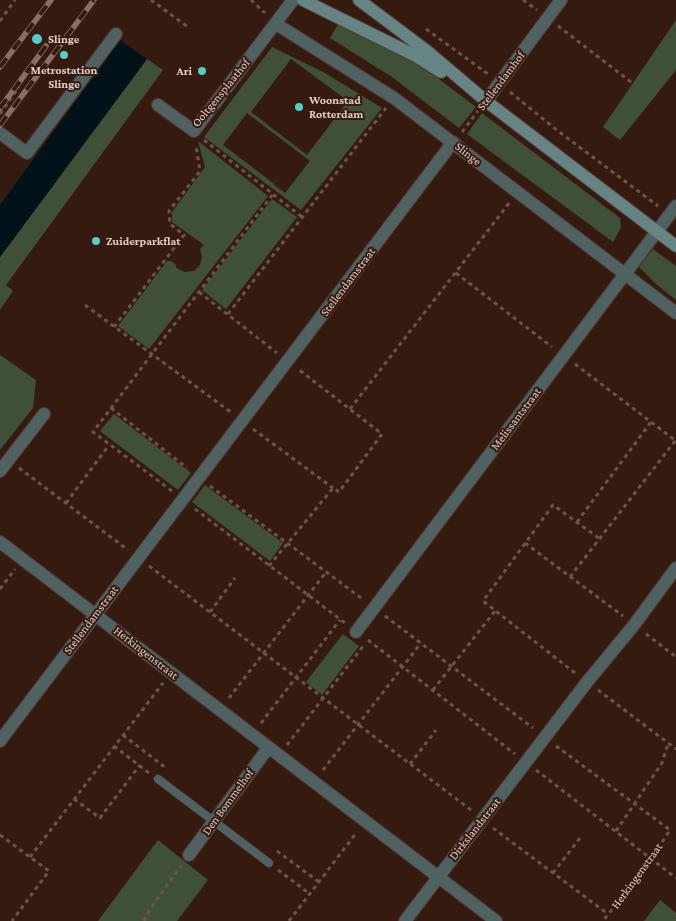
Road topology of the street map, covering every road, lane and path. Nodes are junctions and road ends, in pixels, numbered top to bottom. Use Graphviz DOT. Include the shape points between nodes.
graph roads {
  1 [pos="15,0"];
  2 [pos="151,0"];
  3 [pos="293,0"];
  4 [pos="303,0"];
  5 [pos="359,0"];
  6 [pos="523,0"];
  7 [pos="561,0"];
  8 [pos="548,18"];
  9 [pos="0,21"];
  10 [pos="276,24"];
  11 [pos="188,27"];
  12 [pos="424,28"];
  13 [pos="116,34"];
  14 [pos="631,82"];
  15 [pos="500,83"];
  16 [pos="19,87"];
  17 [pos="394,98"];
  18 [pos="486,101"];
  19 [pos="158,105"];
  20 [pos="0,114"];
  21 [pos="194,131"];
  22 [pos="0,133"];
  23 [pos="453,142"];
  24 [pos="518,192"];
  25 [pos="272,194"];
  26 [pos="673,210"];
  27 [pos="302,217"];
  28 [pos="656,232"];
  29 [pos="676,246"];
  30 [pos="624,274"];
  31 [pos="199,292"];
  32 [pos="85,305"];
  33 [pos="676,313"];
  34 [pos="228,314"];
  35 [pos="114,327"];
  36 [pos="152,355"];
  37 [pos="288,361"];
  38 [pos="111,408"];
  39 [pos="350,409"];
  40 [pos="44,414"];
  41 [pos="242,421"];
  42 [pos="651,422"];
  43 [pos="676,441"];
  44 [pos="109,445"];
  45 [pos="9,460"];
  46 [pos="0,471"];
  47 [pos="199,477"];
  48 [pos="333,488"];
  49 [pos="182,499"];
  50 [pos="66,503"];
  51 [pos="577,522"];
  52 [pos="600,539"];
  53 [pos="0,542"];
  54 [pos="525,543"];
  55 [pos="287,544"];
  56 [pos="138,558"];
  57 [pos="23,559"];
  58 [pos="269,566"];
  59 [pos="676,568"];
  60 [pos="326,572"];
  61 [pos="570,577"];
  62 [pos="235,578"];
  63 [pos="0,589"];
  64 [pos="308,595"];
  65 [pos="483,601"];
  66 [pos="374,608"];
  67 [pos="495,611"];
  68 [pos="210,612"];
  69 [pos="95,614"];
  70 [pos="340,620"];
  71 [pos="634,625"];
  72 [pos="356,632"];
  73 [pos="368,641"];
  74 [pos="421,643"];
  75 [pos="264,652"];
  76 [pos="676,657"];
  77 [pos="451,666"];
  78 [pos="171,672"];
  79 [pos="296,677"];
  80 [pos="433,690"];
  81 [pos="323,698"];
  82 [pos="220,710"];
  83 [pos="358,725"];
  84 [pos="436,730"];
  85 [pos="251,735"];
  86 [pos="544,737"];
  87 [pos="0,741"];
  88 [pos="668,744"];
  89 [pos="114,746"];
  90 [pos="268,748"];
  91 [pos="279,756"];
  92 [pos="410,764"];
  93 [pos="140,765"];
  94 [pos="158,779"];
  95 [pos="313,783"];
  96 [pos="74,799"];
  97 [pos="635,805"];
  98 [pos="482,819"];
  99 [pos="214,821"];
  100 [pos="364,822"];
  101 [pos="616,831"];
  102 [pos="0,835"];
  103 [pos="580,838"];
  104 [pos="189,855"];
  105 [pos="30,857"];
  106 [pos="269,863"];
  107 [pos="554,872"];
  108 [pos="437,878"];
  109 [pos="310,894"];
  110 [pos="608,914"];
  111 [pos="12,921"];
  112 [pos="144,921"];
  113 [pos="289,921"];
  114 [pos="405,921"];
  115 [pos="496,921"];
  116 [pos="603,921"];
  1 -- 9 [label="path"];
  2 -- 11 [label="path"];
  3 -- 10 [label="street"];
  4 -- 18 [label="street" via="414,55"];
  5 -- 18 [label="street"];
  6 -- 8 [label="path"];
  7 -- 8 [label="street, Stellendamhof"];
  8 -- 14 [label="path"];
  8 -- 15 [label="street, Stellendamhof"];
  10 -- 17 [label="street, Slinge"];
  10 -- 21 [label="street, Ooltgensplaathof"];
  12 -- 15 [label="path"];
  13 -- 22 [label="street" via="28,153"];
  15 -- 18 [label="street, Stellendamhof"];
  15 -- 26 [label="path" via="558,131"];
  16 -- 20 [label="path"];
  17 -- 23 [label="street, Slinge"];
  17 -- 27 [label="path"];
  18 -- 23 [label="path, Stellendamhof"];
  18 -- 28 [label="street"];
  19 -- 21 [label="street, Ooltgensplaathof"];
  21 -- 25 [label="path"];
  21 -- 35 [label="path" via="200,171 169,211 170,224 184,235"];
  23 -- 24 [label="street, Slinge"];
  23 -- 37 [label="street, Stellendamstraat"];
  24 -- 30 [label="street, Slinge"];
  24 -- 39 [label="path"];
  25 -- 27 [label="path"];
  25 -- 31 [label="path"];
  26 -- 28 [label="street, Melissantstraat"];
  27 -- 34 [label="path"];
  28 -- 29 [label="street"];
  28 -- 30 [label="street, Melissantstraat"];
  30 -- 33 [label="street, Slinge"];
  30 -- 66 [label="street, Melissantstraat"];
  31 -- 34 [label="path"];
  31 -- 36 [label="path"];
  32 -- 35 [label="path"];
  34 -- 37 [label="path"];
  35 -- 36 [label="path"];
  36 -- 38 [label="path"];
  36 -- 41 [label="path"];
  37 -- 39 [label="path"];
  37 -- 41 [label="street, Stellendamstraat"];
  38 -- 44 [label="path" via="93,432"];
  38 -- 47 [label="path"];
  39 -- 48 [label="path" via="382,434 339,492"];
  40 -- 45 [label="street"];
  41 -- 47 [label="street, Stellendamstraat"];
  41 -- 48 [label="path"];
  42 -- 51 [label="path"];
  43 -- 52 [label="path"];
  44 -- 49 [label="path"];
  44 -- 50 [label="path"];
  45 -- 46 [label="street"];
  45 -- 50 [label="path"];
  47 -- 49 [label="street, Stellendamstraat"];
  47 -- 55 [label="path"];
  48 -- 55 [label="path"];
  49 -- 56 [label="street, Stellendamstraat"];
  49 -- 58 [label="path"];
  50 -- 56 [label="path"];
  51 -- 52 [label="path"];
  51 -- 54 [label="path" via="553,505"];
  52 -- 61 [label="path"];
  53 -- 57 [label="street, Herkingenstraat"];
  54 -- 61 [label="path"];
  54 -- 65 [label="path"];
  55 -- 58 [label="path"];
  55 -- 60 [label="path"];
  56 -- 68 [label="path"];
  56 -- 69 [label="street, Stellendamstraat"];
  57 -- 63 [label="path"];
  57 -- 69 [label="street, Herkingenstraat"];
  58 -- 64 [label="path"];
  59 -- 71 [label="street, Dirkslandstraat"];
  60 -- 64 [label="path"];
  60 -- 66 [label="path"];
  61 -- 71 [label="path"];
  62 -- 68 [label="path"];
  64 -- 70 [label="path"];
  64 -- 75 [label="path"];
  66 -- 72 [label="street, Melissantstraat"];
  66 -- 74 [label="path"];
  67 -- 77 [label="path"];
  68 -- 75 [label="path"];
  69 -- 78 [label="street, Herkingenstraat"];
  69 -- 87 [label="street, Stellendamstraat"];
  70 -- 72 [label="path"];
  70 -- 79 [label="path"];
  71 -- 76 [label="path"];
  71 -- 86 [label="street, Dirkslandstraat"];
  73 -- 81 [label="path"];
  74 -- 77 [label="path"];
  74 -- 83 [label="path"];
  75 -- 79 [label="path"];
  75 -- 82 [label="path"];
  77 -- 80 [label="path"];
  77 -- 86 [label="path"];
  78 -- 82 [label="street, Herkingenstraat"];
  78 -- 89 [label="path"];
  79 -- 81 [label="path"];
  79 -- 85 [label="path"];
  81 -- 83 [label="path"];
  81 -- 91 [label="path"];
  82 -- 85 [label="street, Herkingenstraat"];
  83 -- 92 [label="path"];
  83 -- 95 [label="path"];
  84 -- 92 [label="path"];
  85 -- 90 [label="street, Herkingenstraat"];
  86 -- 97 [label="path"];
  86 -- 98 [label="street, Dirkslandstraat"];
  88 -- 97 [label="path" via="662,763"];
  89 -- 93 [label="path"];
  89 -- 96 [label="path"];
  90 -- 91 [label="street, Herkingenstraat"];
  90 -- 99 [label="street, Den Bommelhof"];
  91 -- 95 [label="street, Herkingenstraat"];
  92 -- 98 [label="path"];
  93 -- 94 [label="path"];
  93 -- 96 [label="path" via="100,818"];
  94 -- 99 [label="lane"];
  95 -- 100 [label="street, Herkingenstraat"];
  96 -- 105 [label="path"];
  97 -- 101 [label="path"];
  97 -- 110 [label="path, Herkingenstraat" via="670,830"];
  98 -- 107 [label="path"];
  98 -- 108 [label="street, Dirkslandstraat"];
  99 -- 104 [label="street, Den Bommelhof"];
  99 -- 106 [label="lane"];
  100 -- 108 [label="street, Herkingenstraat"];
  100 -- 109 [label="path"];
  102 -- 105 [label="path"];
  103 -- 107 [label="path"];
  104 -- 112 [label="path"];
  105 -- 111 [label="path" via="48,871"];
  106 -- 109 [label="path"];
  107 -- 110 [label="path"];
  108 -- 114 [label="street, Dirkslandstraat"];
  108 -- 115 [label="street, Herkingenstraat"];
  109 -- 113 [label="path"];
  110 -- 116 [label="path, Herkingenstraat"];
}
